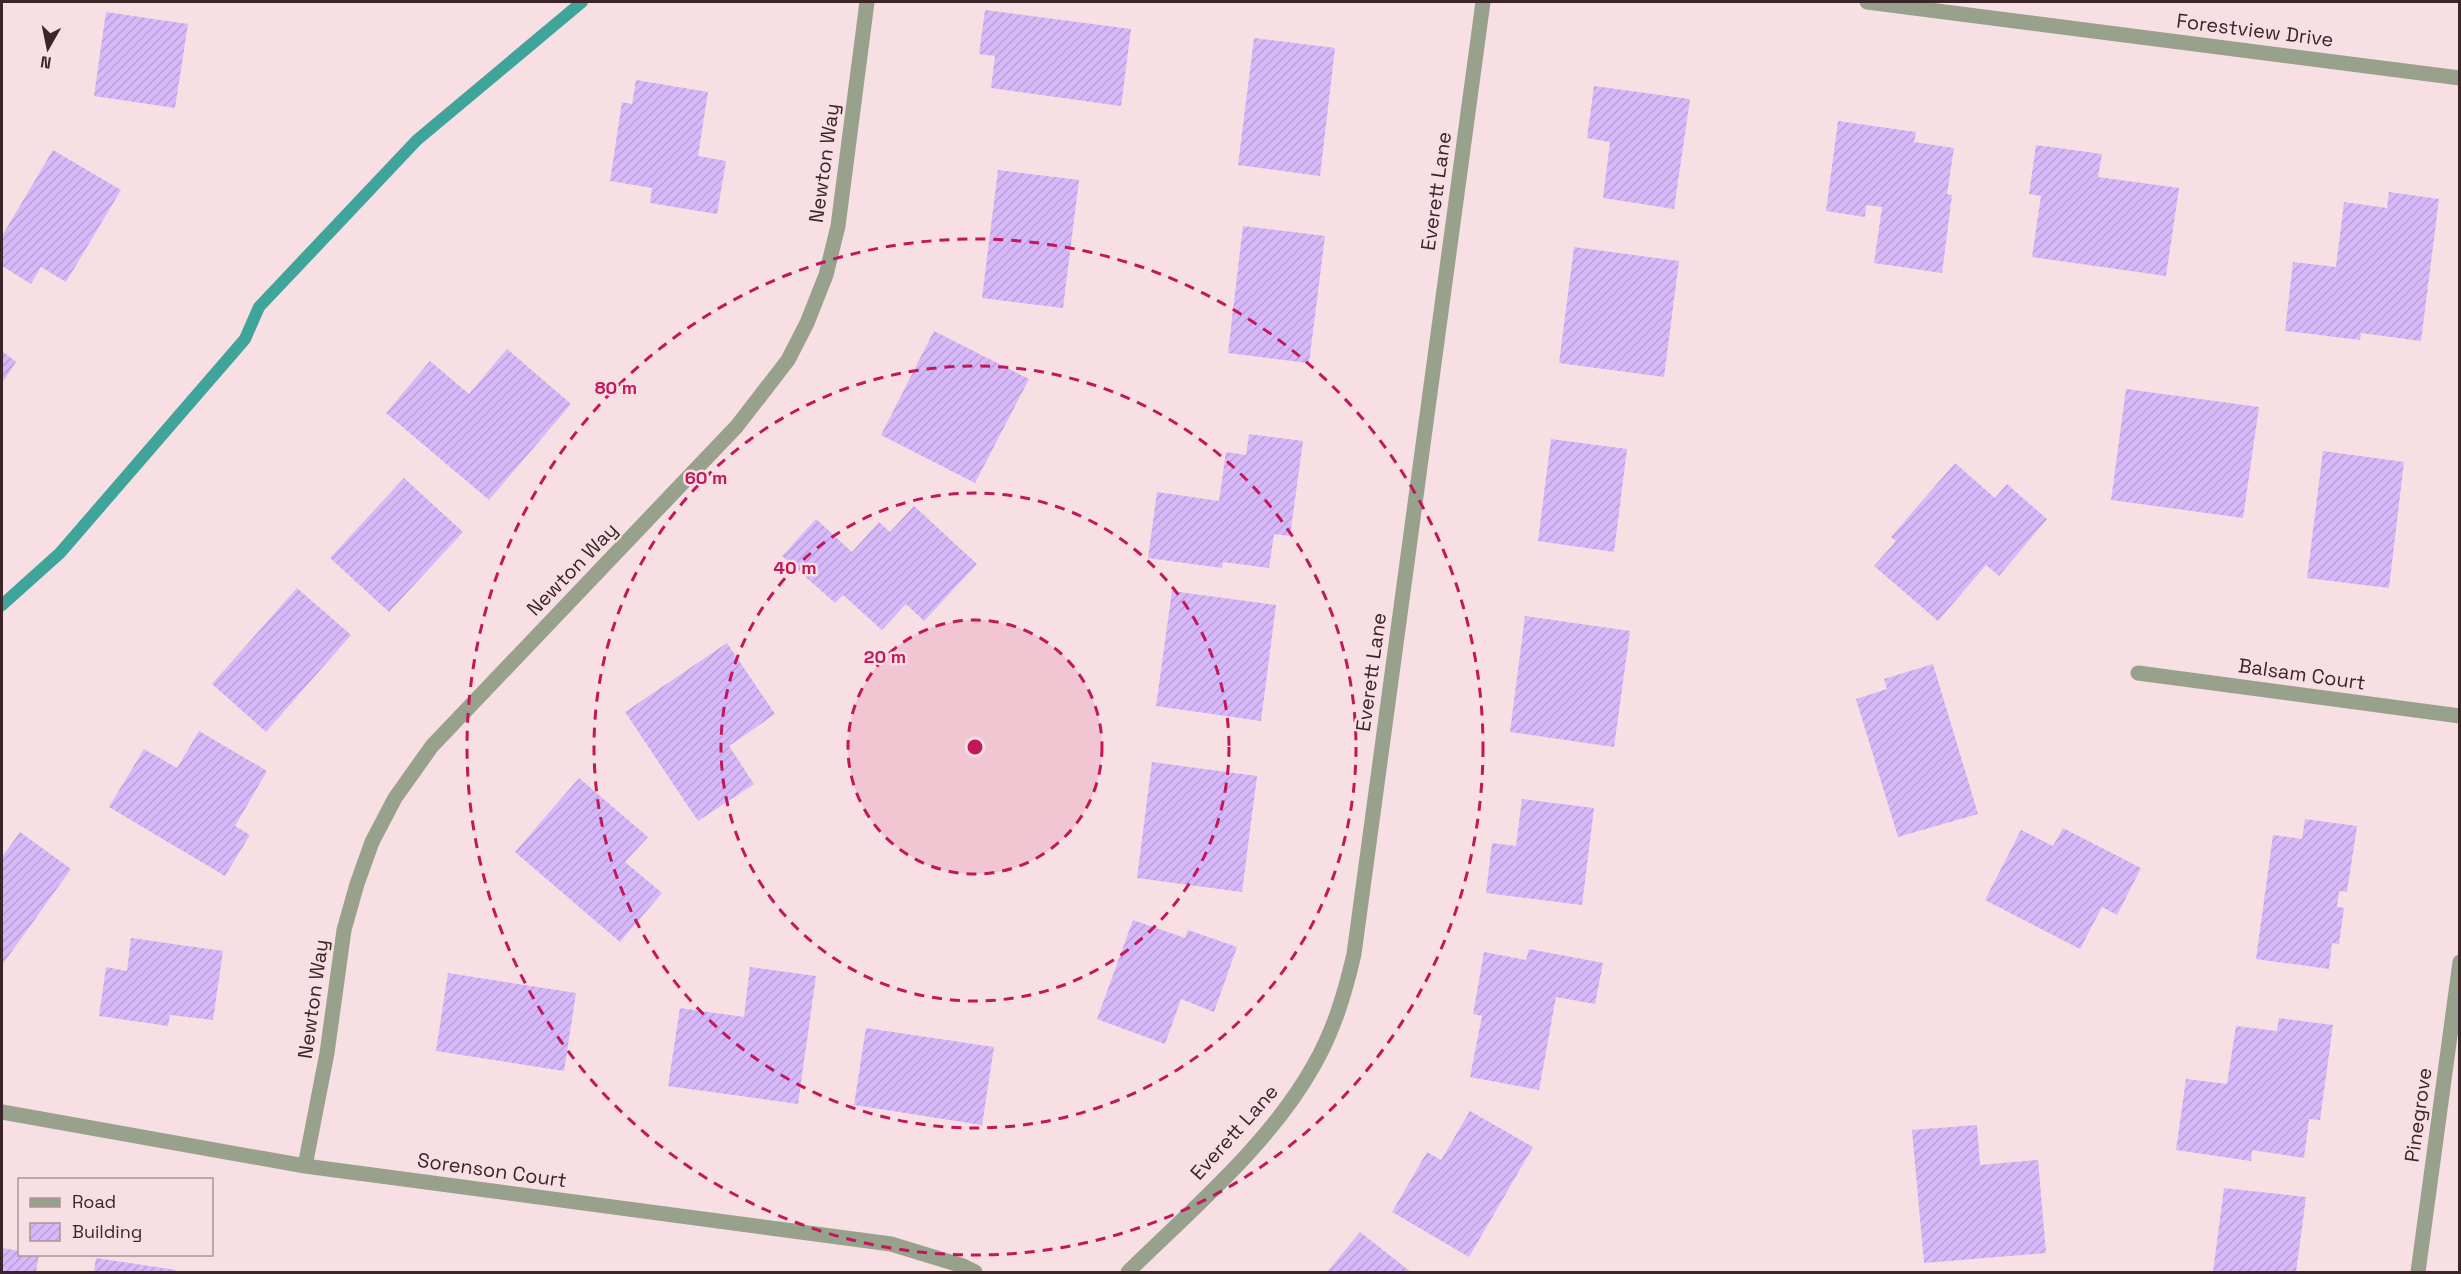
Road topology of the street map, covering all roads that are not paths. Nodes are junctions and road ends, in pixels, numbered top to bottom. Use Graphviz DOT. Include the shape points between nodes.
graph roads {
  1 [pos="867,2"];
  2 [pos="1483,2"];
  3 [pos="1867,2"];
  4 [pos="2460,78"];
  5 [pos="2138,673"];
  6 [pos="2460,716"];
  7 [pos="2460,962"];
  8 [pos="2,1113"];
  9 [pos="305,1166"];
  10 [pos="975,1272"];
  11 [pos="1128,1272"];
  12 [pos="2418,1272"];
  1 -- 9 [label="street, Newton Way" via="838,225 826,275 807,323 788,360 737,426 432,747 395,798 372,842 344,930 327,1053"];
  2 -- 11 [label="street, Everett Lane" via="1356,942 1345,993 1314,1066 1285,1109 1244,1158"];
  3 -- 4 [label="street, Forestview Drive"];
  5 -- 6 [label="street, Balsam Court"];
  7 -- 12 [label="street, Pinegrove"];
  8 -- 9 [label="street, Sorenson Court"];
  9 -- 10 [label="street, Sorenson Court" via="891,1244"];
}
